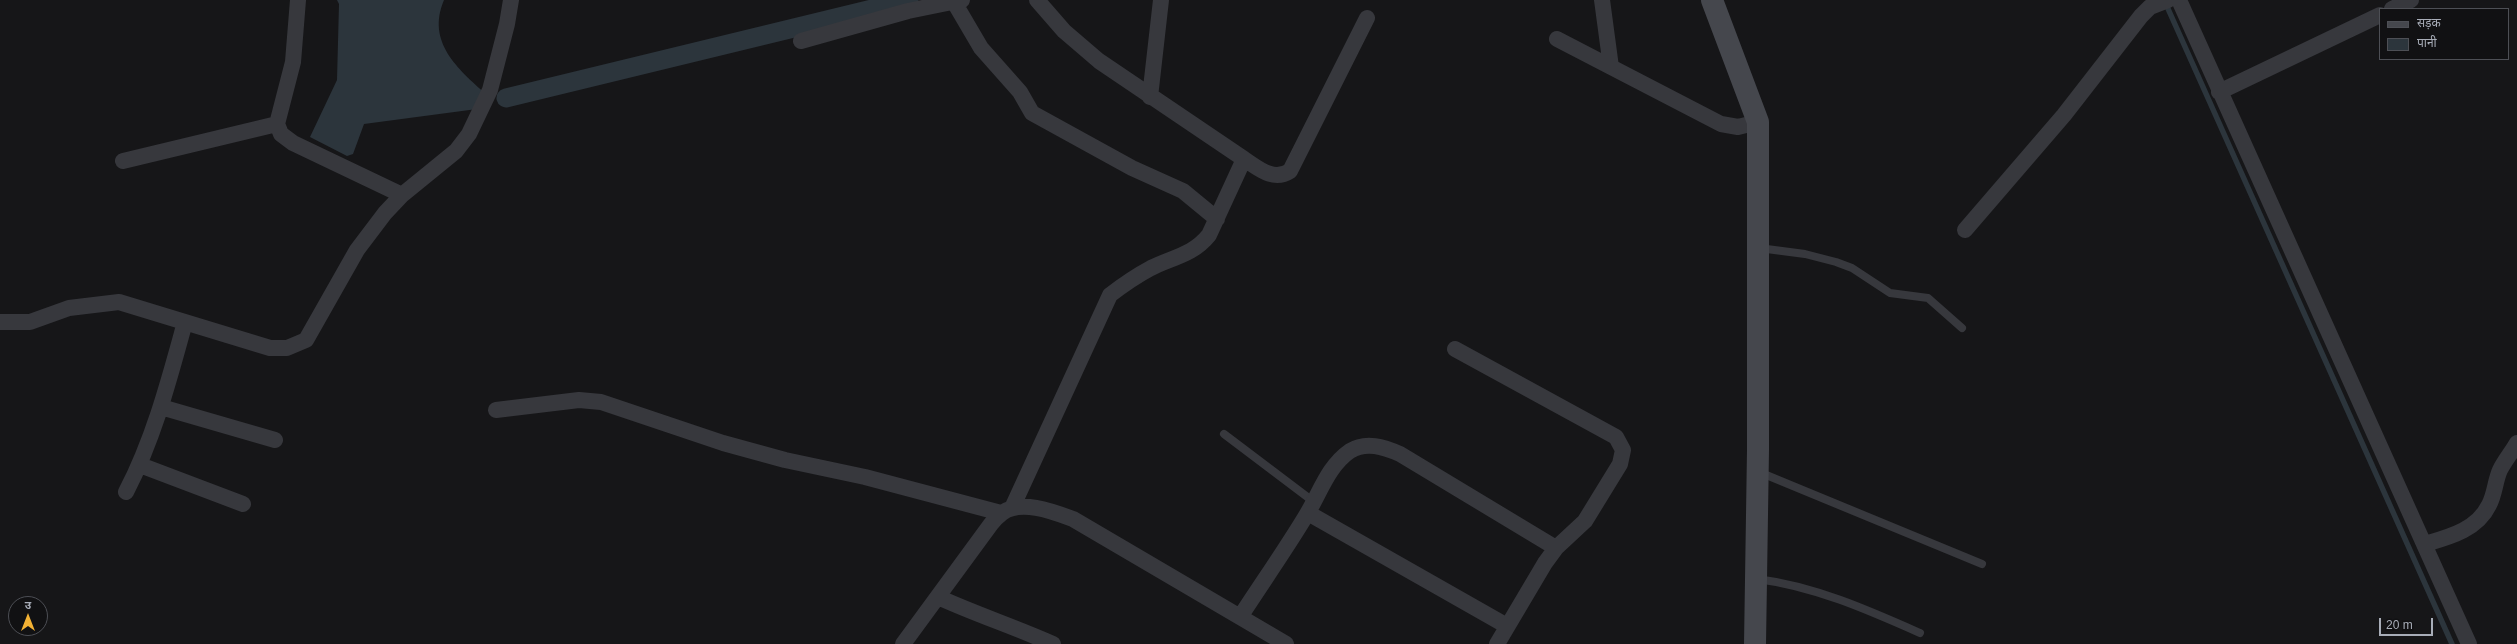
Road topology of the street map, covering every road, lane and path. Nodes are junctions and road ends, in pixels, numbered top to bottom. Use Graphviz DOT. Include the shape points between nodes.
graph roads {
  1 [pos="298,0"];
  2 [pos="511,0"];
  3 [pos="1038,0"];
  4 [pos="1161,0"];
  5 [pos="1602,0"];
  6 [pos="1712,0"];
  7 [pos="2179,0"];
  8 [pos="2411,0"];
  9 [pos="958,1"];
  10 [pos="2162,2"];
  11 [pos="2394,8"];
  12 [pos="2379,15"];
  13 [pos="1368,18"];
  14 [pos="1557,39"];
  15 [pos="801,41"];
  16 [pos="1611,67"];
  17 [pos="2219,92"];
  18 [pos="1150,97"];
  19 [pos="1758,122"];
  20 [pos="277,124"];
  21 [pos="1244,159"];
  22 [pos="123,161"];
  23 [pos="402,195"];
  24 [pos="1217,219"];
  25 [pos="1965,230"];
  26 [pos="1758,248"];
  27 [pos="0,322"];
  28 [pos="185,322"];
  29 [pos="1962,328"];
  30 [pos="1455,349"];
  31 [pos="161,407"];
  32 [pos="496,410"];
  33 [pos="1224,434"];
  34 [pos="275,440"];
  35 [pos="2517,443"];
  36 [pos="140,465"];
  37 [pos="1758,472"];
  38 [pos="126,492"];
  39 [pos="243,504"];
  40 [pos="1311,507"];
  41 [pos="1007,511"];
  42 [pos="2425,544"];
  43 [pos="1556,548"];
  44 [pos="1982,564"];
  45 [pos="1756,579"];
  46 [pos="938,597"];
  47 [pos="1240,617"];
  48 [pos="1507,626"];
  49 [pos="1920,633"];
  50 [pos="1027,638"];
  51 [pos="903,644"];
  52 [pos="1053,644"];
  53 [pos="1286,644"];
  54 [pos="1497,644"];
  55 [pos="1755,644"];
  56 [pos="2469,644"];
  1 -- 20 [label="street" via="293,62"];
  2 -- 23 [label="street" via="490,90 478,119 456,151"];
  3 -- 18 [label="street" via="1070,36 1099,61"];
  4 -- 18 [label="street"];
  5 -- 16 [label="street"];
  6 -- 19 [label="street"];
  7 -- 17 [label="street"];
  8 -- 11 [label="street"];
  9 -- 15 [label="street" via="908,11"];
  9 -- 24 [label="street" via="981,48 1020,92 1032,113 1132,168 1183,191"];
  10 -- 25 [label="street" via="2141,16 2064,115"];
  12 -- 17 [label="street"];
  13 -- 21 [label="street" via="1290,171 1278,176 1268,174"];
  14 -- 16 [label="street"];
  16 -- 19 [label="street" via="1721,124 1738,127"];
  17 -- 42 [label="street"];
  18 -- 21 [label="street"];
  19 -- 26 [label="street"];
  20 -- 22 [label="street"];
  20 -- 23 [label="street" via="281,134 293,143"];
  21 -- 24 [label="street"];
  23 -- 28 [label="street" via="357,250 306,340 287,348 270,348"];
  24 -- 41 [label="street" via="1209,235 1189,253 1152,268 1110,295"];
  26 -- 29 [label="lane" via="1825,258 1852,268 1890,292 1934,301"];
  26 -- 37 [label="street"];
  27 -- 28 [label="street" via="30,322 69,308 119,302"];
  28 -- 31 [label="street"];
  30 -- 43 [label="street" via="1616,437 1623,450 1620,464 1586,521"];
  31 -- 34 [label="street"];
  31 -- 36 [label="street"];
  32 -- 41 [label="street" via="579,400 601,402 737,447 785,460"];
  33 -- 40 [label="lane"];
  35 -- 42 [label="street" via="2500,470 2489,506 2477,521 2452,537"];
  36 -- 38 [label="street"];
  36 -- 39 [label="street"];
  37 -- 44 [label="lane"];
  37 -- 45 [label="street"];
  40 -- 43 [label="street" via="1328,475 1351,451 1366,446 1382,446 1400,454"];
  40 -- 47 [label="street"];
  40 -- 48 [label="street"];
  41 -- 46 [label="street" via="991,524"];
  41 -- 47 [label="street" via="1040,509 1073,519"];
  42 -- 56 [label="street"];
  43 -- 48 [label="street"];
  45 -- 49 [label="lane" via="1790,583 1868,610"];
  45 -- 55 [label="street"];
  46 -- 50 [label="street" via="964,609 994,618"];
  46 -- 51 [label="street"];
  47 -- 53 [label="street"];
  48 -- 54 [label="street"];
  50 -- 52 [label="street"];
}
